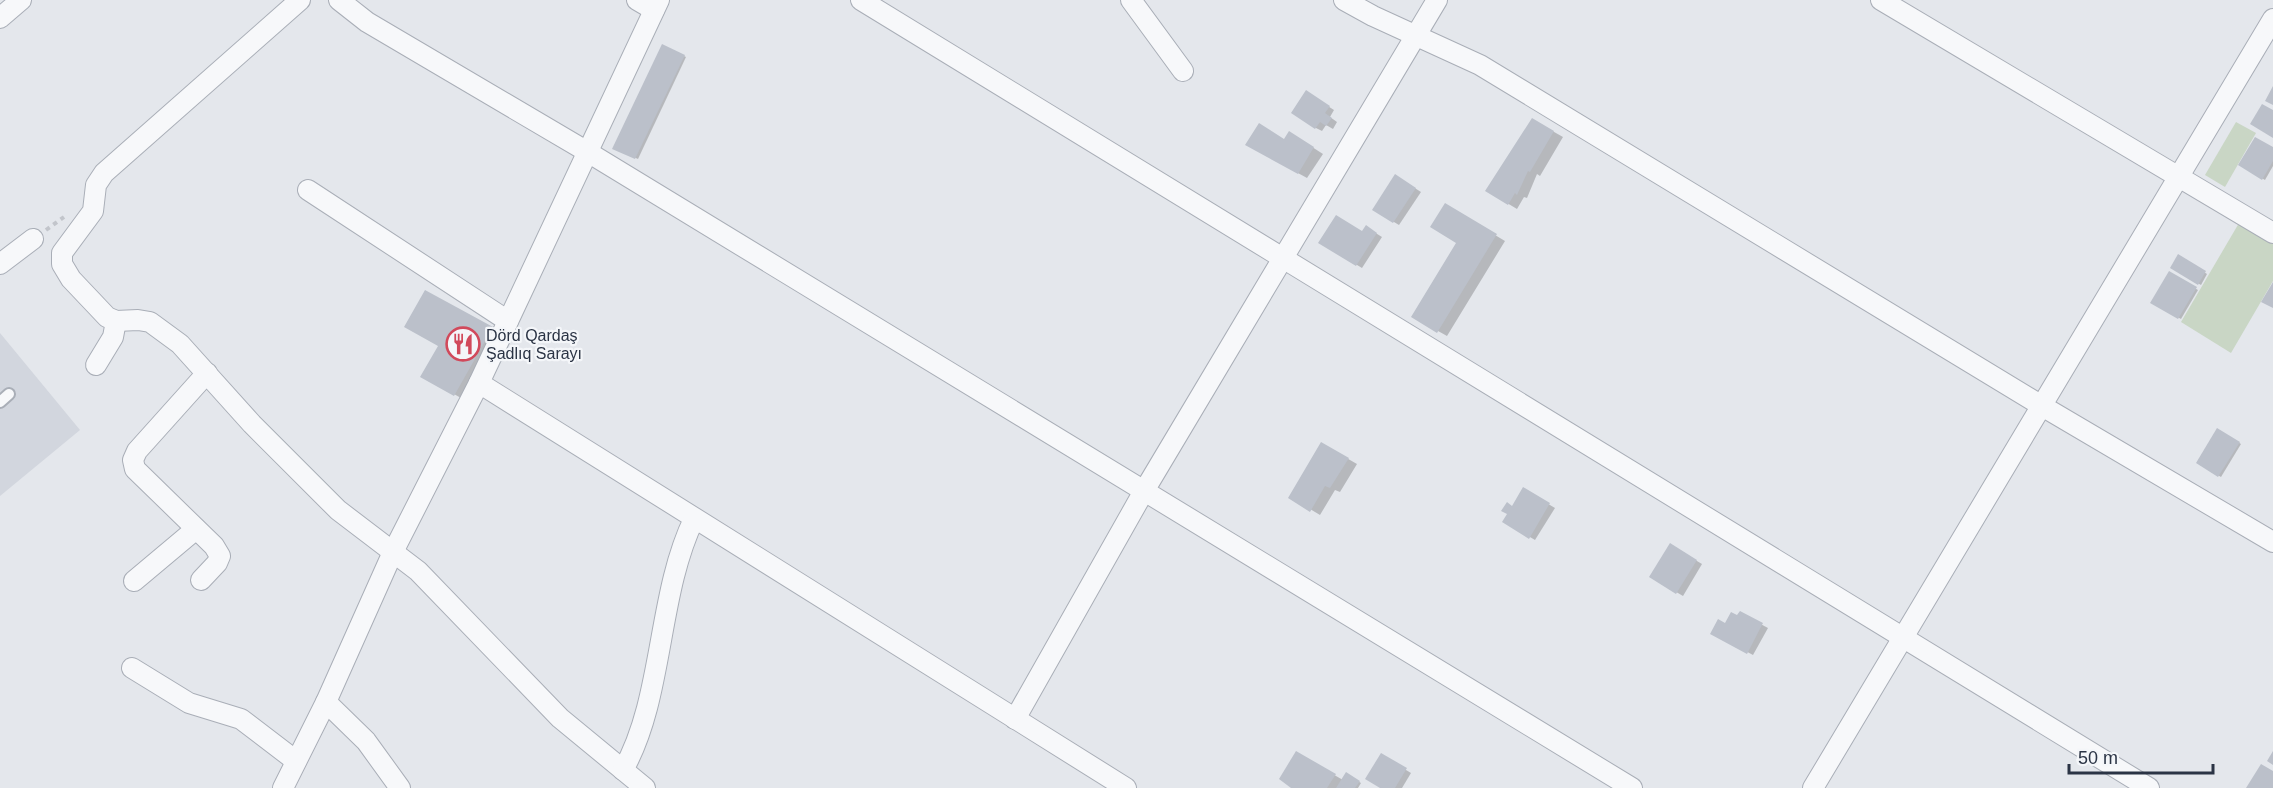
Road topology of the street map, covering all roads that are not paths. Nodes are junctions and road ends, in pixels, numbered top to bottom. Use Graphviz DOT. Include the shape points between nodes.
graph roads {
  1 [pos="21,0"];
  2 [pos="300,0"];
  3 [pos="339,0"];
  4 [pos="637,0"];
  5 [pos="861,0"];
  6 [pos="1131,0"];
  7 [pos="1344,0"];
  8 [pos="1437,0"];
  9 [pos="1881,0"];
  10 [pos="656,5"];
  11 [pos="0,18"];
  12 [pos="2273,19"];
  13 [pos="1416,34"];
  14 [pos="1183,71"];
  15 [pos="586,151"];
  16 [pos="2178,176"];
  17 [pos="309,190"];
  18 [pos="2273,233"];
  19 [pos="33,239"];
  20 [pos="1285,259"];
  21 [pos="0,264"];
  22 [pos="116,321"];
  23 [pos="508,321"];
  24 [pos="96,364"];
  25 [pos="207,373"];
  26 [pos="479,383"];
  27 [pos="2042,406"];
  28 [pos="1144,491"];
  29 [pos="694,519"];
  30 [pos="196,529"];
  31 [pos="2273,542"];
  32 [pos="393,552"];
  33 [pos="201,580"];
  34 [pos="134,581"];
  35 [pos="1904,638"];
  36 [pos="132,668"];
  37 [pos="326,702"];
  38 [pos="1015,719"];
  39 [pos="296,761"];
  40 [pos="623,770"];
  41 [pos="283,788"];
  42 [pos="400,788"];
  43 [pos="645,788"];
  44 [pos="1126,788"];
  45 [pos="1632,788"];
  46 [pos="1813,788"];
  47 [pos="2148,788"];
  1 -- 11 [label="street"];
  2 -- 22 [label="street" via="96,184 93,211 62,253 62,264 96,307"];
  3 -- 15 [label="street" via="367,22"];
  4 -- 10 [label="street"];
  5 -- 20 [label="street"];
  6 -- 14 [label="street"];
  7 -- 13 [label="street"];
  8 -- 13 [label="street"];
  9 -- 16 [label="street"];
  10 -- 15 [label="street"];
  12 -- 16 [label="street"];
  13 -- 20 [label="street"];
  13 -- 27 [label="street" via="1480,65"];
  15 -- 23 [label="street"];
  15 -- 28 [label="street"];
  16 -- 18 [label="street"];
  16 -- 27 [label="street"];
  17 -- 23 [label="street"];
  19 -- 21 [label="street"];
  20 -- 28 [label="street"];
  20 -- 35 [label="street"];
  22 -- 24 [label="street" via="113,337"];
  22 -- 25 [label="street" via="138,320 159,328"];
  23 -- 26 [label="street"];
  25 -- 30 [label="street" via="133,460 135,469"];
  25 -- 32 [label="street" via="338,510"];
  26 -- 29 [label="street"];
  26 -- 32 [label="street"];
  27 -- 31 [label="street"];
  27 -- 35 [label="street"];
  28 -- 38 [label="street"];
  28 -- 45 [label="street"];
  29 -- 38 [label="street"];
  29 -- 40 [label="street" via="680,554 638,742"];
  30 -- 33 [label="street" via="220,556"];
  30 -- 34 [label="street"];
  32 -- 37 [label="street"];
  32 -- 40 [label="street" via="418,571 560,718"];
  35 -- 46 [label="street"];
  35 -- 47 [label="street"];
  36 -- 39 [label="street" via="189,703 241,719"];
  37 -- 39 [label="street"];
  37 -- 42 [label="street" via="366,741"];
  38 -- 44 [label="street"];
  39 -- 41 [label="street"];
  40 -- 43 [label="street"];
}
